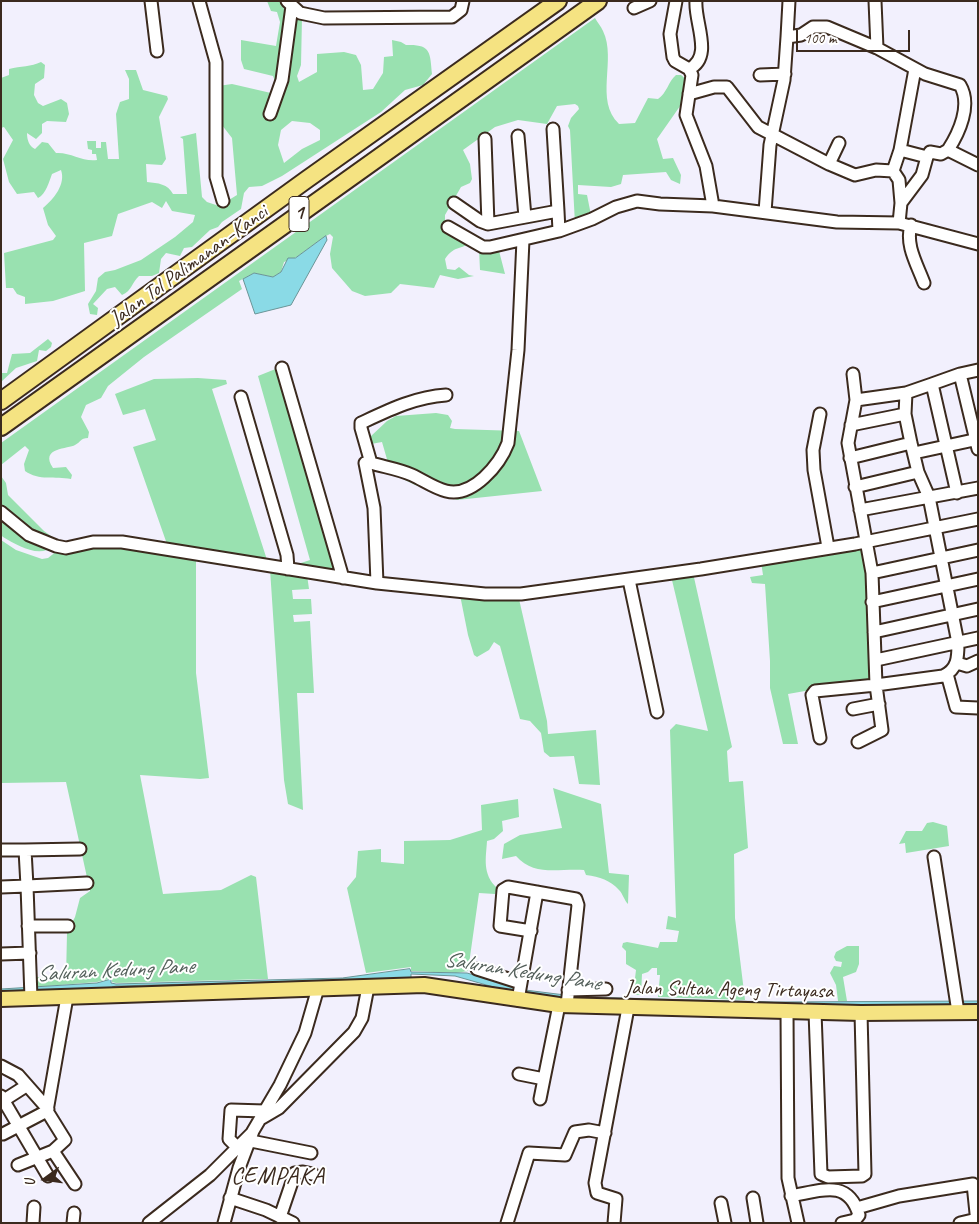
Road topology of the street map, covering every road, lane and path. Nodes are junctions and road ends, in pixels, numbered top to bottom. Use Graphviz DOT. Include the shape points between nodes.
graph roads {
  1 [pos="151,1"];
  2 [pos="200,1"];
  3 [pos="463,1"];
  4 [pos="558,1"];
  5 [pos="598,1"];
  6 [pos="650,1"];
  7 [pos="676,1"];
  8 [pos="696,1"];
  9 [pos="789,1"];
  10 [pos="875,1"];
  11 [pos="289,4"];
  12 [pos="634,8"];
  13 [pos="787,37"];
  14 [pos="877,48"];
  15 [pos="157,51"];
  16 [pos="915,68"];
  17 [pos="688,69"];
  18 [pos="785,74"];
  19 [pos="760,75"];
  20 [pos="689,94"];
  21 [pos="270,114"];
  22 [pos="553,129"];
  23 [pos="518,136"];
  24 [pos="773,136"];
  25 [pos="485,138"];
  26 [pos="839,143"];
  27 [pos="900,150"];
  28 [pos="948,150"];
  29 [pos="927,157"];
  30 [pos="330,162"];
  31 [pos="830,164"];
  32 [pos="978,165"];
  33 [pos="893,171"];
  34 [pos="344,182"];
  35 [pos="223,201"];
  36 [pos="901,202"];
  37 [pos="454,203"];
  38 [pos="713,206"];
  39 [pos="558,210"];
  40 [pos="765,212"];
  41 [pos="525,217"];
  42 [pos="488,224"];
  43 [pos="905,224"];
  44 [pos="448,227"];
  45 [pos="559,232"];
  46 [pos="523,240"];
  47 [pos="978,244"];
  48 [pos="924,283"];
  49 [pos="282,368"];
  50 [pos="978,370"];
  51 [pos="853,374"];
  52 [pos="960,374"];
  53 [pos="932,384"];
  54 [pos="906,393"];
  55 [pos="446,394"];
  56 [pos="241,397"];
  57 [pos="856,400"];
  58 [pos="1,401"];
  59 [pos="820,414"];
  60 [pos="905,414"];
  61 [pos="851,425"];
  62 [pos="1,427"];
  63 [pos="977,443"];
  64 [pos="947,446"];
  65 [pos="912,448"];
  66 [pos="850,458"];
  67 [pos="371,463"];
  68 [pos="918,472"];
  69 [pos="855,487"];
  70 [pos="978,488"];
  71 [pos="957,493"];
  72 [pos="929,497"];
  73 [pos="860,510"];
  74 [pos="1,512"];
  75 [pos="978,519"];
  76 [pos="934,527"];
  77 [pos="866,541"];
  78 [pos="828,547"];
  79 [pos="978,550"];
  80 [pos="940,558"];
  81 [pos="288,569"];
  82 [pos="872,573"];
  83 [pos="343,578"];
  84 [pos="978,579"];
  85 [pos="629,580"];
  86 [pos="377,584"];
  87 [pos="945,585"];
  88 [pos="872,602"];
  89 [pos="978,609"];
  90 [pos="952,614"];
  91 [pos="874,632"];
  92 [pos="978,638"];
  93 [pos="958,643"];
  94 [pos="876,660"];
  95 [pos="978,661"];
  96 [pos="957,663"];
  97 [pos="948,674"];
  98 [pos="876,685"];
  99 [pos="879,704"];
  100 [pos="853,708"];
  101 [pos="978,708"];
  102 [pos="657,712"];
  103 [pos="820,738"];
  104 [pos="858,742"];
  105 [pos="80,849"];
  106 [pos="1,850"];
  107 [pos="26,850"];
  108 [pos="934,857"];
  109 [pos="87,883"];
  110 [pos="27,886"];
  111 [pos="1,887"];
  112 [pos="537,892"];
  113 [pos="28,926"];
  114 [pos="68,926"];
  115 [pos="532,930"];
  116 [pos="30,953"];
  117 [pos="1,954"];
  118 [pos="477,969"];
  119 [pos="368,987"];
  120 [pos="318,988"];
  121 [pos="606,989"];
  122 [pos="520,991"];
  123 [pos="31,993"];
  124 [pos="67,997"];
  125 [pos="1,998"];
  126 [pos="566,1000"];
  127 [pos="957,1006"];
  128 [pos="628,1008"];
  129 [pos="787,1011"];
  130 [pos="815,1012"];
  131 [pos="978,1012"];
  132 [pos="861,1013"];
  133 [pos="1,1066"];
  134 [pos="519,1074"];
  135 [pos="544,1079"];
  136 [pos="26,1086"];
  137 [pos="540,1099"];
  138 [pos="2,1100"];
  139 [pos="48,1110"];
  140 [pos="263,1115"];
  141 [pos="18,1126"];
  142 [pos="605,1133"];
  143 [pos="3,1134"];
  144 [pos="252,1136"];
  145 [pos="238,1148"];
  146 [pos="53,1151"];
  147 [pos="311,1153"];
  148 [pos="36,1157"];
  149 [pos="18,1165"];
  150 [pos="313,1174"];
  151 [pos="48,1176"];
  152 [pos="75,1184"];
  153 [pos="792,1196"];
  154 [pos="230,1198"];
  155 [pos="753,1198"];
  156 [pos="721,1202"];
  157 [pos="34,1207"];
  158 [pos="859,1216"];
  159 [pos="280,1217"];
  160 [pos="977,1221"];
  161 [pos="33,1223"];
  162 [pos="149,1223"];
  163 [pos="224,1223"];
  164 [pos="293,1223"];
  165 [pos="507,1223"];
  166 [pos="614,1223"];
  167 [pos="725,1223"];
  168 [pos="757,1223"];
  169 [pos="798,1223"];
  170 [pos="842,1223"];
  171 [pos="960,1223"];
  1 -- 15 [label="street"];
  2 -- 35 [label="street" via="216,62 216,177"];
  3 -- 11 [label="street" via="461,10 452,17 324,18 307,16"];
  4 -- 30 [label="highway, Jalan Tol Palimanan–Kanci / 1"];
  5 -- 34 [label="highway, Jalan Tol Palimanan–Kanci / 1"];
  6 -- 12 [label="street"];
  7 -- 17 [label="street" via="670,34 673,57"];
  8 -- 17 [label="street" via="700,60"];
  9 -- 13 [label="street"];
  10 -- 14 [label="street"];
  11 -- 21 [label="street" via="282,80"];
  13 -- 14 [label="street" via="801,35 820,26"];
  13 -- 18 [label="street"];
  14 -- 16 [label="street"];
  16 -- 27 [label="street"];
  16 -- 28 [label="street" via="960,85 965,96 960,128"];
  17 -- 20 [label="street" via="692,78"];
  18 -- 19 [label="street"];
  18 -- 24 [label="street"];
  20 -- 24 [label="street" via="727,87 752,121"];
  20 -- 38 [label="street" via="686,115 706,166"];
  22 -- 39 [label="street"];
  23 -- 41 [label="street"];
  24 -- 31 [label="street"];
  24 -- 40 [label="street"];
  25 -- 42 [label="street"];
  26 -- 31 [label="street"];
  27 -- 29 [label="street"];
  27 -- 33 [label="street"];
  28 -- 29 [label="street" via="941,154 930,152"];
  28 -- 32 [label="street"];
  29 -- 36 [label="street" via="922,174"];
  30 -- 34 [label="highway"];
  30 -- 58 [label="highway, Jalan Tol Palimanan–Kanci / 1"];
  31 -- 33 [label="street" via="855,175 876,170"];
  33 -- 36 [label="street" via="899,180"];
  34 -- 62 [label="highway, Jalan Tol Palimanan–Kanci / 1"];
  36 -- 43 [label="street"];
  37 -- 42 [label="street"];
  38 -- 40 [label="street"];
  38 -- 45 [label="street" via="637,201"];
  39 -- 41 [label="street"];
  39 -- 45 [label="street"];
  40 -- 43 [label="street" via="837,222"];
  41 -- 42 [label="street"];
  43 -- 47 [label="street"];
  43 -- 48 [label="street"];
  44 -- 46 [label="street" via="486,247"];
  45 -- 46 [label="street"];
  46 -- 67 [label="street" via="518,350 508,443 497,465 483,479 454,492"];
  49 -- 83 [label="street"];
  50 -- 52 [label="street"];
  51 -- 57 [label="street"];
  52 -- 53 [label="street"];
  52 -- 63 [label="street"];
  53 -- 54 [label="street"];
  53 -- 64 [label="street"];
  54 -- 57 [label="street"];
  54 -- 60 [label="street"];
  55 -- 67 [label="street" via="407,402 361,423"];
  56 -- 81 [label="street" via="287,555"];
  57 -- 61 [label="street"];
  59 -- 78 [label="street" via="813,450 814,470"];
  60 -- 61 [label="street"];
  60 -- 65 [label="street"];
  61 -- 66 [label="street"];
  63 -- 64 [label="street"];
  64 -- 65 [label="street"];
  64 -- 71 [label="street"];
  65 -- 66 [label="street"];
  65 -- 68 [label="street"];
  66 -- 69 [label="street"];
  67 -- 86 [label="street" via="364,464 373,501"];
  68 -- 69 [label="street"];
  68 -- 72 [label="street"];
  69 -- 73 [label="street"];
  70 -- 71 [label="street"];
  71 -- 72 [label="street"];
  72 -- 73 [label="street"];
  72 -- 76 [label="street"];
  73 -- 77 [label="street"];
  74 -- 81 [label="street" via="29,535 66,548 93,542 122,542"];
  75 -- 76 [label="street"];
  76 -- 77 [label="street"];
  76 -- 80 [label="street"];
  77 -- 78 [label="street"];
  77 -- 82 [label="street"];
  78 -- 85 [label="street"];
  79 -- 80 [label="street"];
  80 -- 82 [label="street"];
  80 -- 87 [label="street"];
  81 -- 83 [label="street"];
  82 -- 88 [label="street"];
  83 -- 86 [label="street"];
  84 -- 87 [label="street"];
  85 -- 86 [label="street" via="521,594"];
  85 -- 102 [label="street"];
  87 -- 88 [label="street"];
  87 -- 90 [label="street"];
  88 -- 91 [label="street"];
  89 -- 90 [label="street"];
  90 -- 91 [label="street"];
  90 -- 93 [label="street"];
  91 -- 94 [label="street"];
  92 -- 93 [label="street"];
  93 -- 94 [label="street"];
  93 -- 96 [label="street"];
  94 -- 98 [label="street"];
  95 -- 96 [label="street" via="968,666"];
  96 -- 97 [label="street"];
  97 -- 98 [label="street"];
  97 -- 101 [label="street" via="956,707"];
  98 -- 99 [label="street"];
  98 -- 103 [label="street" via="814,691"];
  99 -- 100 [label="street"];
  99 -- 104 [label="street" via="882,730"];
  105 -- 107 [label="street"];
  106 -- 107 [label="street"];
  107 -- 110 [label="street"];
  108 -- 127 [label="street"];
  109 -- 110 [label="street"];
  110 -- 111 [label="street"];
  110 -- 113 [label="street"];
  112 -- 115 [label="street"];
  112 -- 115 [label="street" via="508,887 501,892 500,926"];
  112 -- 126 [label="street" via="574,897 578,902"];
  113 -- 114 [label="street"];
  113 -- 116 [label="street"];
  115 -- 122 [label="street"];
  116 -- 117 [label="street"];
  116 -- 123 [label="street"];
  118 -- 122 [label="street"];
  119 -- 120 [label="main road, Jalan Sultan Ageng Tirtayasa"];
  119 -- 122 [label="main road, Jalan Sultan Ageng Tirtayasa" via="424,984"];
  119 -- 140 [label="street" via="362,1018 354,1032 279,1108"];
  120 -- 124 [label="main road, Jalan Sultan Ageng Tirtayasa"];
  120 -- 140 [label="street" via="305,1033"];
  121 -- 126 [label="street"];
  122 -- 126 [label="main road, Jalan Sultan Ageng Tirtayasa"];
  123 -- 124 [label="main road, Jalan Sultan Ageng Tirtayasa"];
  123 -- 125 [label="main road, Jalan Sultan Ageng Tirtayasa"];
  124 -- 139 [label="street"];
  126 -- 128 [label="main road, Jalan Sultan Ageng Tirtayasa"];
  126 -- 135 [label="street"];
  127 -- 131 [label="main road, Jalan Sultan Ageng Tirtayasa"];
  127 -- 132 [label="main road, Jalan Sultan Ageng Tirtayasa"];
  128 -- 129 [label="main road, Jalan Sultan Ageng Tirtayasa"];
  128 -- 142 [label="street"];
  129 -- 130 [label="main road, Jalan Sultan Ageng Tirtayasa"];
  129 -- 153 [label="street" via="788,1178"];
  130 -- 132 [label="main road, Jalan Sultan Ageng Tirtayasa"];
  130 -- 132 [label="street" via="821,1174 828,1177 864,1174"];
  133 -- 136 [label="street" via="18,1075"];
  134 -- 135 [label="street"];
  135 -- 137 [label="street"];
  136 -- 138 [label="street"];
  136 -- 139 [label="street"];
  138 -- 141 [label="street"];
  139 -- 141 [label="street"];
  139 -- 146 [label="street" via="65,1140"];
  140 -- 144 [label="street"];
  140 -- 145 [label="street" via="232,1110 229,1139"];
  141 -- 143 [label="street"];
  141 -- 148 [label="street"];
  142 -- 165 [label="street" via="575,1132 565,1155 528,1153"];
  142 -- 166 [label="street" via="596,1189 597,1193 616,1200"];
  144 -- 145 [label="street"];
  144 -- 147 [label="street"];
  144 -- 154 [label="street"];
  145 -- 162 [label="street" via="210,1175"];
  146 -- 148 [label="street"];
  146 -- 152 [label="street"];
  148 -- 149 [label="street"];
  148 -- 151 [label="street"];
  150 -- 159 [label="street" via="295,1173"];
  153 -- 158 [label="street" via="835,1188 843,1191"];
  153 -- 169 [label="street"];
  154 -- 159 [label="street"];
  154 -- 163 [label="street"];
  155 -- 168 [label="street"];
  156 -- 167 [label="street"];
  157 -- 161 [label="street"];
  158 -- 160 [label="street" via="898,1196 972,1184"];
  158 -- 170 [label="street"];
  159 -- 164 [label="street"];
  160 -- 171 [label="street"];
}
